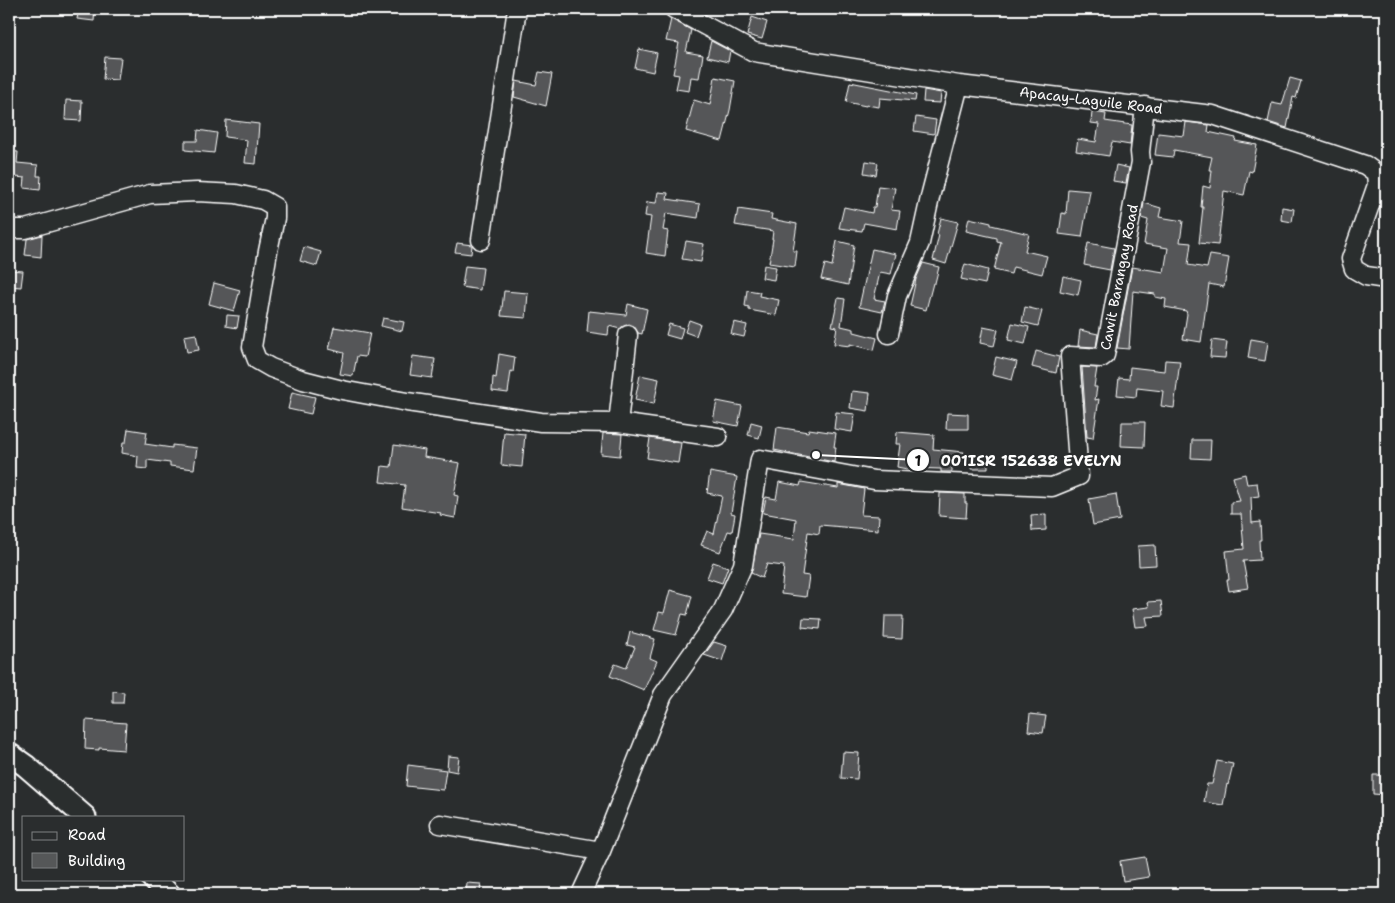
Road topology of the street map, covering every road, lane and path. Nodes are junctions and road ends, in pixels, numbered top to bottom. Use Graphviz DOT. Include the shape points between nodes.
graph roads {
  1 [pos="517,9"];
  2 [pos="674,9"];
  3 [pos="960,85"];
  4 [pos="1145,106"];
  5 [pos="9,229"];
  6 [pos="481,240"];
  7 [pos="1386,279"];
  8 [pos="889,334"];
  9 [pos="628,336"];
  10 [pos="618,423"];
  11 [pos="718,437"];
  12 [pos="9,754"];
  13 [pos="84,816"];
  14 [pos="440,824"];
  15 [pos="601,851"];
  16 [pos="154,880"];
  17 [pos="169,894"];
  18 [pos="581,894"];
  1 -- 6 [label="street"];
  2 -- 3 [label="street, Apacay-Laguile Road" via="754,52"];
  3 -- 4 [label="street, Apacay-Laguile Road"];
  3 -- 8 [label="street" via="930,193 920,243 897,296"];
  4 -- 7 [label="street, Apacay-Laguile Road" via="1213,116 1365,165 1376,174 1378,185 1351,259 1354,269 1366,276"];
  4 -- 15 [label="street, Cawit Barangay Road" via="1140,152 1142,162 1105,355 1101,358 1070,356 1079,476 1052,487 874,480 760,459 743,565 723,610 663,695"];
  5 -- 10 [label="street" via="25,229 150,194 236,194 263,200 275,207 275,218 252,347 257,360 303,380 408,402 541,422"];
  9 -- 10 [label="street"];
  10 -- 11 [label="street"];
  12 -- 13 [label="main road"];
  14 -- 15 [label="street"];
  15 -- 18 [label="street"];
  16 -- 17 [label="main road"];
}
